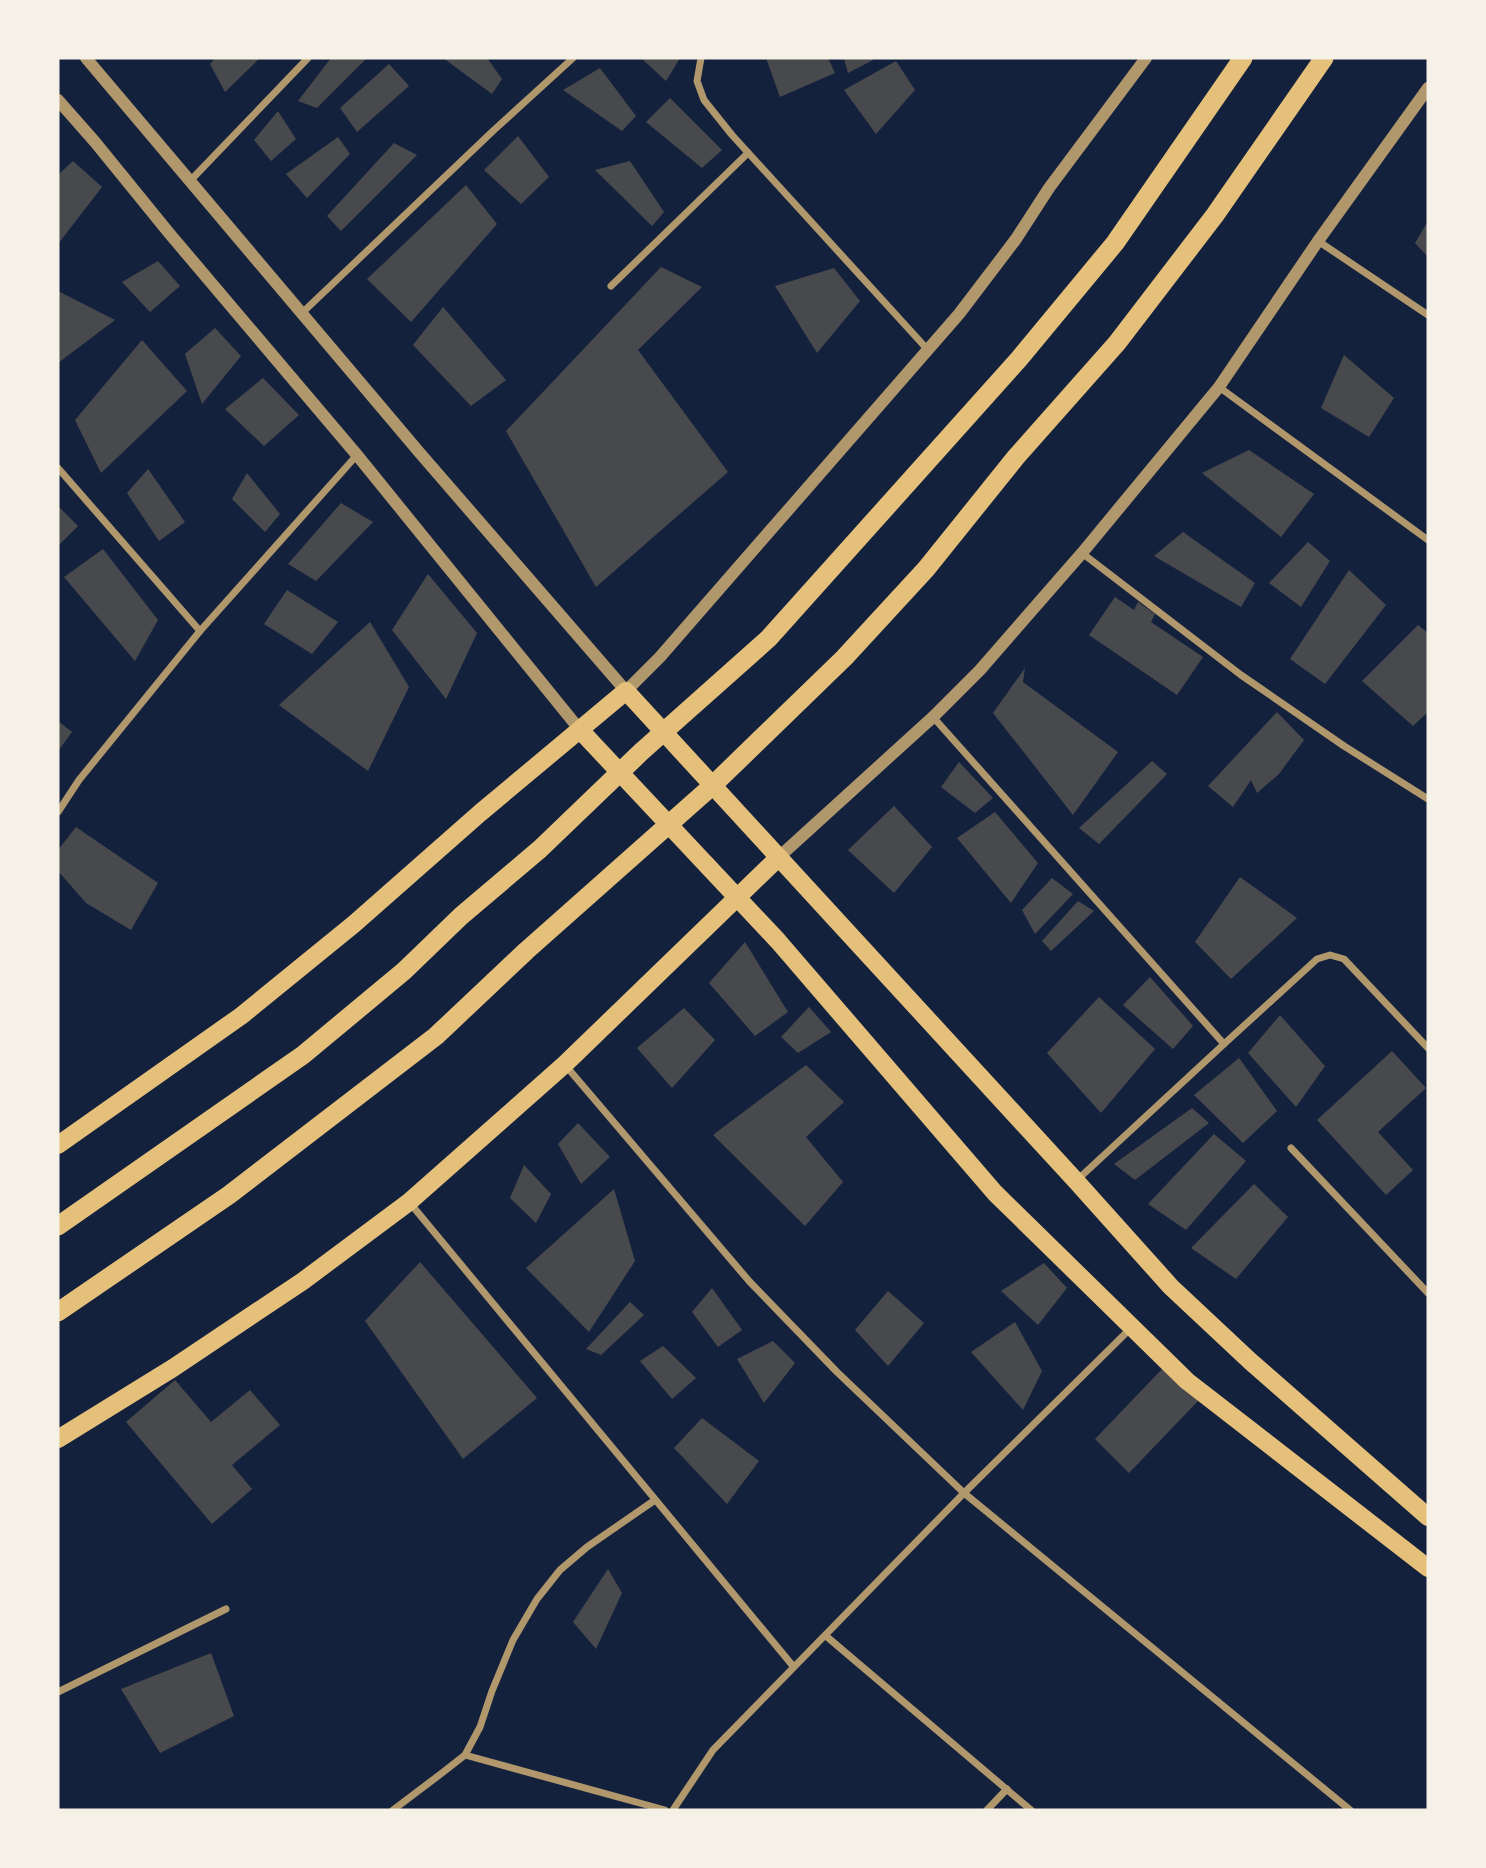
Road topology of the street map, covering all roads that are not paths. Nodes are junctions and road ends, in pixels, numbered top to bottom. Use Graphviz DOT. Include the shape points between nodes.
graph roads {
  1 [pos="86,58"];
  2 [pos="308,58"];
  3 [pos="573,58"];
  4 [pos="701,58"];
  5 [pos="1146,58"];
  6 [pos="1243,58"];
  7 [pos="1324,58"];
  8 [pos="1428,88"];
  9 [pos="58,100"];
  10 [pos="748,153"];
  11 [pos="190,181"];
  12 [pos="1318,241"];
  13 [pos="611,286"];
  14 [pos="302,313"];
  15 [pos="1428,315"];
  16 [pos="928,350"];
  17 [pos="1219,387"];
  18 [pos="357,455"];
  19 [pos="58,468"];
  20 [pos="1428,541"];
  21 [pos="1082,553"];
  22 [pos="200,631"];
  23 [pos="626,691"];
  24 [pos="933,717"];
  25 [pos="580,730"];
  26 [pos="1428,799"];
  27 [pos="58,811"];
  28 [pos="779,857"];
  29 [pos="738,898"];
  30 [pos="1224,1044"];
  31 [pos="1428,1048"];
  32 [pos="565,1064"];
  33 [pos="58,1145"];
  34 [pos="1291,1148"];
  35 [pos="1076,1181"];
  36 [pos="409,1202"];
  37 [pos="58,1226"];
  38 [pos="1428,1293"];
  39 [pos="58,1312"];
  40 [pos="1132,1327"];
  41 [pos="58,1438"];
  42 [pos="964,1493"];
  43 [pos="654,1500"];
  44 [pos="1428,1517"];
  45 [pos="1428,1568"];
  46 [pos="226,1609"];
  47 [pos="826,1636"];
  48 [pos="793,1666"];
  49 [pos="58,1692"];
  50 [pos="464,1755"];
  51 [pos="1007,1789"];
  52 [pos="393,1810"];
  53 [pos="665,1810"];
  54 [pos="673,1810"];
  55 [pos="987,1810"];
  56 [pos="1031,1810"];
  57 [pos="1350,1810"];
  1 -- 11 [label="street"];
  2 -- 11 [label="street"];
  3 -- 14 [label="street"];
  4 -- 10 [label="street" via="697,81 704,100"];
  5 -- 16 [label="street" via="985,281"];
  6 -- 37 [label="highway" via="1115,243 1019,359 769,638 404,971 303,1055"];
  7 -- 39 [label="highway" via="1117,343 1016,457 926,569 844,658 712,786 436,1036 229,1195"];
  8 -- 12 [label="street"];
  9 -- 18 [label="street"];
  10 -- 13 [label="street"];
  10 -- 16 [label="street"];
  11 -- 14 [label="street"];
  12 -- 15 [label="street"];
  12 -- 17 [label="street"];
  14 -- 23 [label="street"];
  16 -- 23 [label="street"];
  17 -- 20 [label="street"];
  17 -- 21 [label="street"];
  18 -- 22 [label="street"];
  18 -- 25 [label="street"];
  19 -- 22 [label="street"];
  21 -- 24 [label="street"];
  21 -- 26 [label="street" via="1250,681"];
  22 -- 27 [label="street"];
  23 -- 25 [label="main road"];
  23 -- 28 [label="main road"];
  24 -- 28 [label="street"];
  24 -- 30 [label="street"];
  25 -- 29 [label="main road"];
  25 -- 33 [label="main road" via="242,1016"];
  28 -- 29 [label="main road"];
  28 -- 35 [label="main road"];
  29 -- 32 [label="main road"];
  29 -- 40 [label="main road" via="995,1193"];
  30 -- 31 [label="street" via="1317,959 1330,955 1344,958"];
  30 -- 35 [label="street"];
  32 -- 36 [label="main road"];
  32 -- 42 [label="street" via="749,1281 836,1372"];
  34 -- 38 [label="street"];
  35 -- 44 [label="main road" via="1171,1287"];
  36 -- 41 [label="main road" via="292,1288"];
  36 -- 43 [label="street"];
  40 -- 42 [label="street"];
  40 -- 45 [label="main road" via="1187,1381"];
  42 -- 47 [label="street"];
  42 -- 57 [label="street"];
  43 -- 48 [label="street"];
  43 -- 50 [label="street" via="587,1547 560,1570 537,1599 513,1640 480,1727"];
  46 -- 49 [label="street"];
  47 -- 48 [label="street"];
  47 -- 51 [label="street"];
  48 -- 54 [label="street" via="713,1749"];
  50 -- 52 [label="street"];
  50 -- 53 [label="street"];
  51 -- 55 [label="street"];
  51 -- 56 [label="street"];
}
